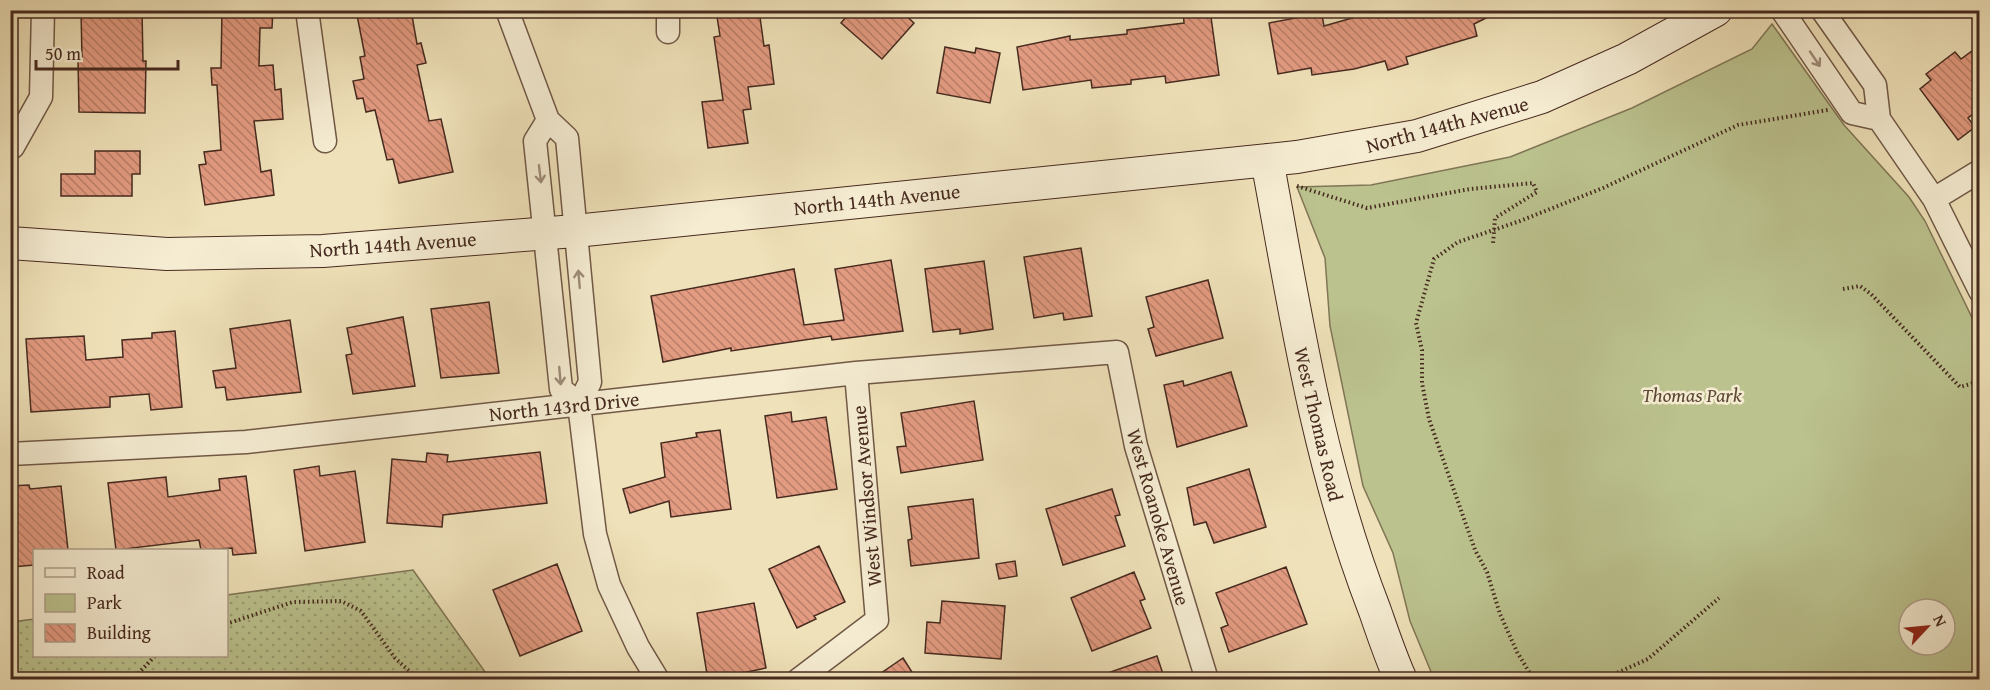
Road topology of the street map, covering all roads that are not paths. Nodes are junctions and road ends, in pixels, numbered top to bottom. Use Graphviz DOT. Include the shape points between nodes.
graph roads {
  1 [pos="43,10"];
  2 [pos="307,10"];
  3 [pos="507,10"];
  4 [pos="1716,10"];
  5 [pos="1782,10"];
  6 [pos="1822,10"];
  7 [pos="1879,119"];
  8 [pos="548,120"];
  9 [pos="325,141"];
  10 [pos="12,147"];
  11 [pos="1267,160"];
  12 [pos="1980,171"];
  13 [pos="1934,199"];
  14 [pos="561,232"];
  15 [pos="10,243"];
  16 [pos="1980,291"];
  17 [pos="585,337"];
  18 [pos="556,339"];
  19 [pos="1117,352"];
  20 [pos="856,373"];
  21 [pos="579,404"];
  22 [pos="10,454"];
  23 [pos="658,680"];
  24 [pos="798,680"];
  25 [pos="1207,680"];
  26 [pos="1401,680"];
  1 -- 10 [label="street" via="41,97"];
  2 -- 9 [label="street"];
  3 -- 8 [label="street"];
  4 -- 11 [label="main road, North 144th Avenue" via="1627,59 1542,97 1483,117 1355,149"];
  5 -- 7 [label="street, one-way" via="1852,113"];
  6 -- 7 [label="street" via="1875,84"];
  7 -- 13 [label="street"];
  8 -- 14 [label="street, one-way" via="535,141"];
  8 -- 14 [label="street" via="567,138"];
  11 -- 14 [label="main road, North 144th Avenue"];
  11 -- 26 [label="main road, West Thomas Road" via="1325,463 1357,566"];
  12 -- 13 [label="street"];
  13 -- 16 [label="street"];
  14 -- 15 [label="main road, North 144th Avenue" via="323,251 178,254"];
  17 -- 14 [label="street, one-way"];
  14 -- 18 [label="street"];
  17 -- 18 [label="street"];
  17 -- 21 [label="street" via="590,382"];
  18 -- 21 [label="street, one-way" via="561,389"];
  19 -- 20 [label="street, North 143rd Drive"];
  19 -- 25 [label="street, West Roanoke Avenue" via="1136,446"];
  20 -- 21 [label="street, North 143rd Drive"];
  20 -- 24 [label="street, West Windsor Avenue" via="877,620"];
  21 -- 22 [label="street, North 143rd Drive" via="246,442"];
  21 -- 23 [label="street" via="595,534 609,585 638,648"];
}
